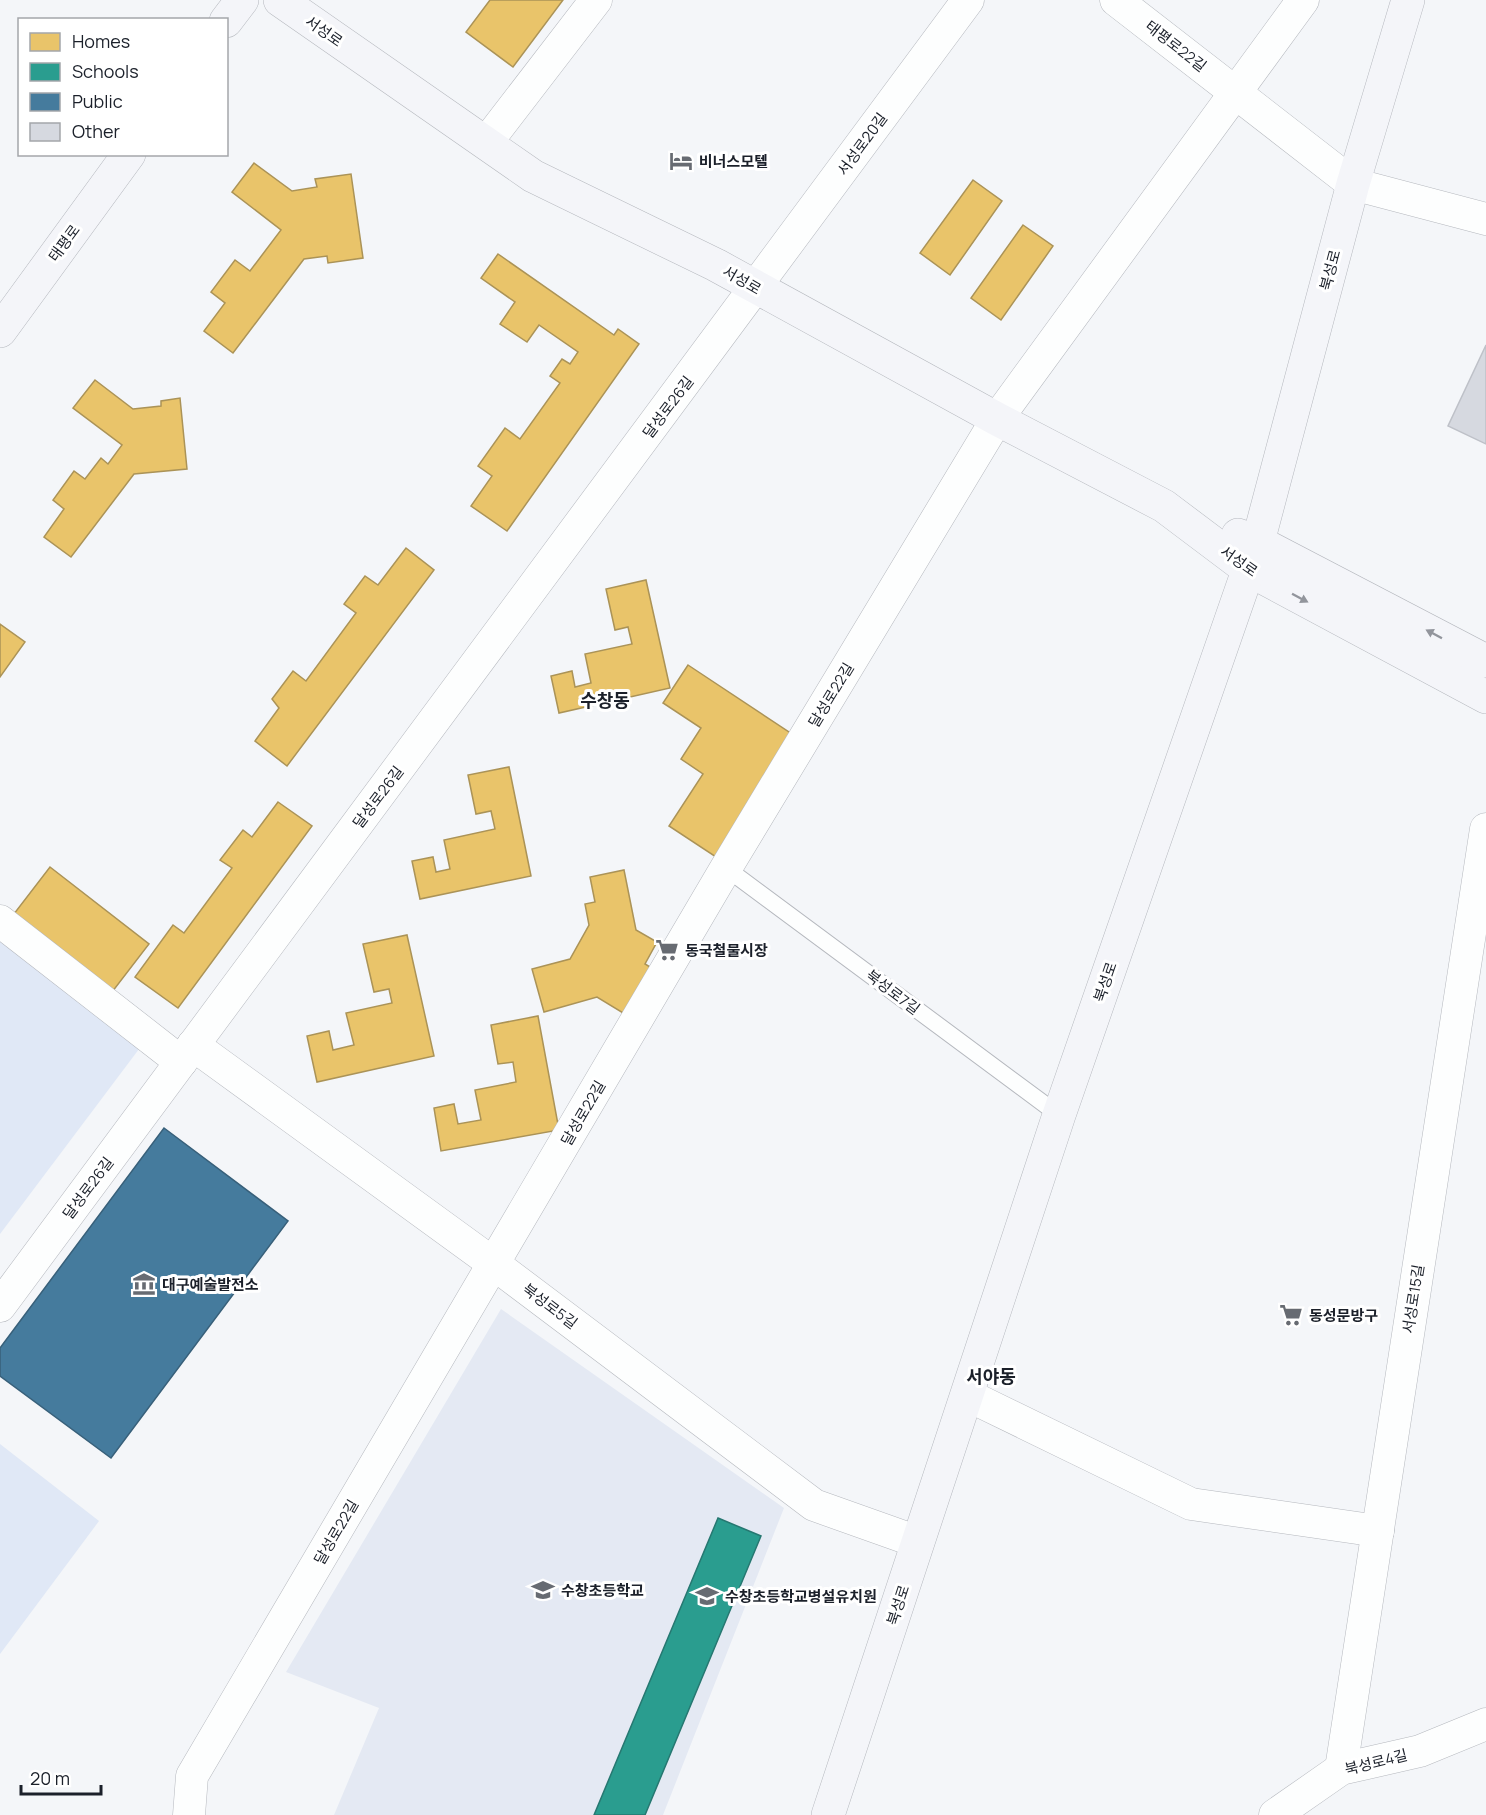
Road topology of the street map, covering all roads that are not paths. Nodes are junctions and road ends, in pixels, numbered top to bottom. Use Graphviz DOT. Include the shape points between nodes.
graph roads {
  1 [pos="242,0"];
  2 [pos="280,0"];
  3 [pos="596,0"];
  4 [pos="968,0"];
  5 [pos="1116,0"];
  6 [pos="1303,0"];
  7 [pos="1408,0"];
  8 [pos="228,18"];
  9 [pos="1235,92"];
  10 [pos="486,143"];
  11 [pos="128,156"];
  12 [pos="1353,183"];
  13 [pos="1486,219"];
  14 [pos="756,288"];
  15 [pos="0,331"];
  16 [pos="997,419"];
  17 [pos="1253,556"];
  18 [pos="1486,661"];
  19 [pos="1486,697"];
  20 [pos="1486,829"];
  21 [pos="726,868"];
  22 [pos="0,921"];
  23 [pos="187,1054"];
  24 [pos="1059,1115"];
  25 [pos="494,1264"];
  26 [pos="0,1306"];
  27 [pos="967,1395"];
  28 [pos="1378,1531"];
  29 [pos="918,1542"];
  30 [pos="1486,1724"];
  31 [pos="1341,1769"];
  32 [pos="189,1815"];
  33 [pos="828,1815"];
  34 [pos="1275,1815"];
  1 -- 8 [label="street"];
  2 -- 10 [label="street, 서성로"];
  3 -- 10 [label="street"];
  4 -- 14 [label="street, 서성로20길"];
  5 -- 9 [label="street, 태평로22길"];
  6 -- 9 [label="street"];
  7 -- 12 [label="street, 북성로"];
  9 -- 12 [label="street, 태평로22길"];
  9 -- 16 [label="street"];
  10 -- 14 [label="street, 서성로" via="533,176"];
  11 -- 15 [label="street, 태평로"];
  12 -- 13 [label="street"];
  12 -- 17 [label="street, 북성로"];
  14 -- 16 [label="street, 서성로"];
  14 -- 23 [label="street, 달성로26길"];
  16 -- 17 [label="street, 서성로"];
  16 -- 21 [label="street, 달성로22길"];
  18 -- 17 [label="street, 서성로, one-way"];
  17 -- 19 [label="street, 서성로, one-way"];
  17 -- 24 [label="street, 북성로"];
  20 -- 28 [label="street, 서성로15길"];
  21 -- 24 [label="lane, 북성로7길"];
  21 -- 25 [label="street, 달성로22길"];
  22 -- 23 [label="street, 북성로5길"];
  23 -- 25 [label="street, 북성로5길"];
  23 -- 26 [label="street, 달성로26길"];
  24 -- 27 [label="street, 북성로"];
  25 -- 29 [label="street, 북성로5길" via="814,1505"];
  25 -- 32 [label="street, 달성로22길" via="192,1776"];
  27 -- 28 [label="street" via="1191,1504"];
  27 -- 29 [label="street, 북성로"];
  28 -- 31 [label="street, 서성로15길"];
  29 -- 33 [label="street, 북성로"];
  30 -- 31 [label="street, 북성로4길" via="1420,1751"];
  31 -- 34 [label="street, 북성로4길"];
}
